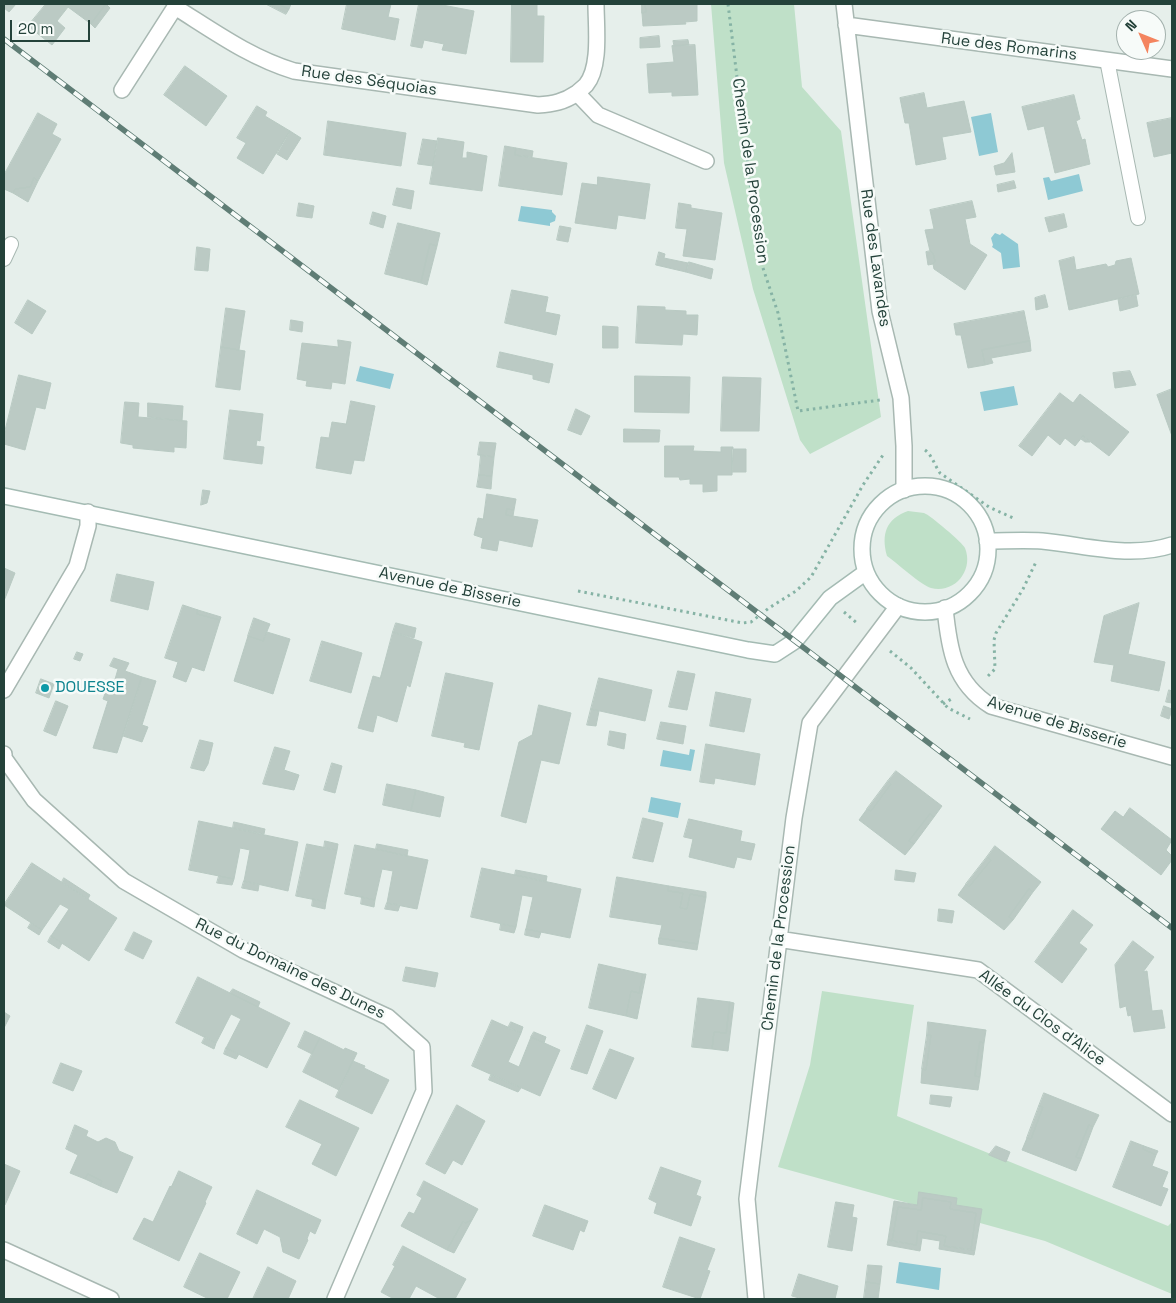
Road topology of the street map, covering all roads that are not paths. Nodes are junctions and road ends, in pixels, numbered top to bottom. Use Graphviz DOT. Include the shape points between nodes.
graph roads {
  1 [pos="596,4"];
  2 [pos="844,4"];
  3 [pos="176,6"];
  4 [pos="846,25"];
  5 [pos="1107,60"];
  6 [pos="1172,68"];
  7 [pos="122,90"];
  8 [pos="577,93"];
  9 [pos="706,161"];
  10 [pos="1138,218"];
  11 [pos="11,244"];
  12 [pos="4,259"];
  13 [pos="904,490"];
  14 [pos="4,496"];
  15 [pos="88,512"];
  16 [pos="987,541"];
  17 [pos="1172,545"];
  18 [pos="866,572"];
  19 [pos="898,606"];
  20 [pos="945,608"];
  21 [pos="4,690"];
  22 [pos="4,754"];
  23 [pos="1172,757"];
  24 [pos="778,940"];
  25 [pos="1172,1114"];
  26 [pos="4,1250"];
  27 [pos="111,1299"];
  28 [pos="335,1299"];
  29 [pos="756,1299"];
  1 -- 8 [label="street, Rue des Séquoias" via="593,73"];
  2 -- 4 [label="street, Rue des Lavandes"];
  3 -- 7 [label="street"];
  3 -- 8 [label="street, Rue des Séquoias" via="244,50 270,64 294,71 538,105 567,100"];
  4 -- 5 [label="street, Rue des Romarins"];
  4 -- 13 [label="street, Rue des Lavandes" via="880,311 902,398"];
  5 -- 6 [label="street, Rue des Romarins"];
  5 -- 10 [label="lane"];
  8 -- 9 [label="street" via="598,115"];
  11 -- 12 [label="lane"];
  13 -- 16 [label="street" via="922,486 941,488 958,496 972,508"];
  13 -- 18 [label="street" via="891,496 871,516 862,543"];
  14 -- 15 [label="street, Avenue de Bisserie"];
  15 -- 18 [label="street, Avenue de Bisserie" via="774,654 795,642 830,598"];
  15 -- 21 [label="street" via="88,526 77,566"];
  16 -- 17 [label="street" via="1040,541 1132,552 1158,550"];
  16 -- 20 [label="street" via="982,575 960,601"];
  18 -- 19 [label="street" via="884,597"];
  19 -- 20 [label="street" via="929,612"];
  19 -- 24 [label="street, Chemin de la Procession" via="810,723"];
  20 -- 23 [label="street, Avenue de Bisserie" via="955,667 978,698 991,706"];
  22 -- 28 [label="street, Rue du Domaine des Dunes" via="34,800 124,881 243,950 388,1017 422,1047 424,1091"];
  24 -- 25 [label="street, Allée du Clos d'Alice" via="978,970"];
  24 -- 29 [label="street, Chemin de la Procession" via="747,1199"];
  26 -- 27 [label="street"];
}
